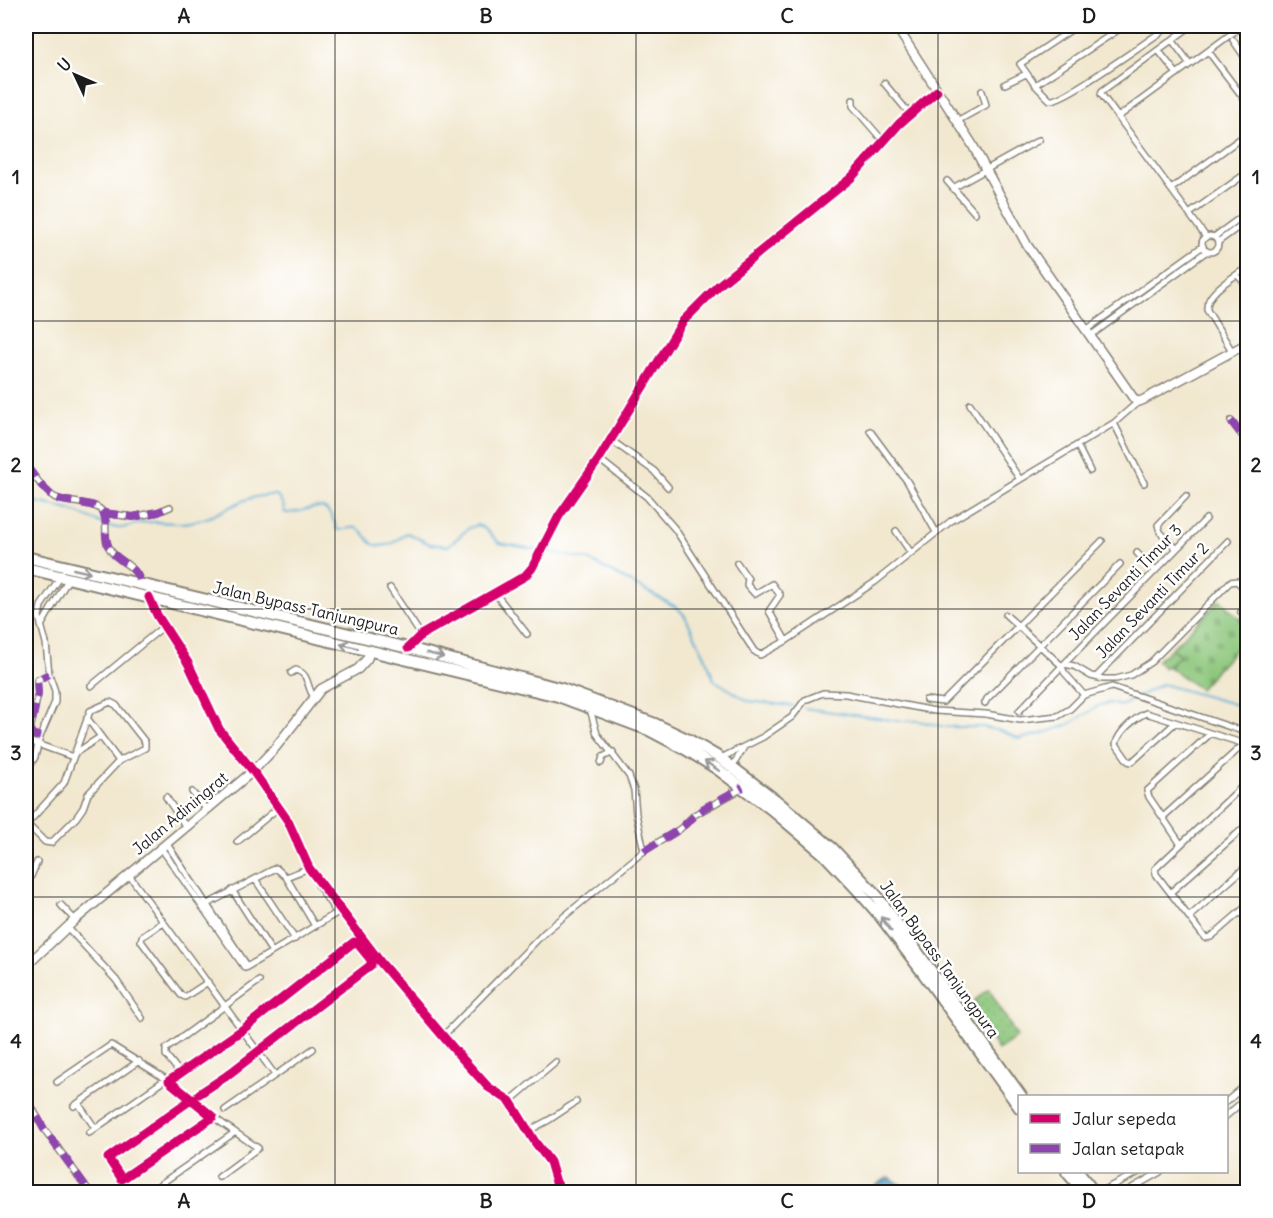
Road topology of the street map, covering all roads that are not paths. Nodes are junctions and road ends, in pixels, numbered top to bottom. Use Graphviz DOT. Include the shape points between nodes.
graph roads {
  1 [pos="896,26"];
  2 [pos="1077,26"];
  3 [pos="1124,26"];
  4 [pos="1170,26"];
  5 [pos="1191,26"];
  6 [pos="1242,26"];
  7 [pos="1172,40"];
  8 [pos="1233,40"];
  9 [pos="1158,50"];
  10 [pos="1209,51"];
  11 [pos="1248,62"];
  12 [pos="1190,64"];
  13 [pos="1026,74"];
  14 [pos="1177,74"];
  15 [pos="884,83"];
  16 [pos="1005,84"];
  17 [pos="1035,85"];
  18 [pos="937,91"];
  19 [pos="982,91"];
  20 [pos="853,100"];
  21 [pos="1248,104"];
  22 [pos="910,114"];
  23 [pos="1118,117"];
  24 [pos="957,121"];
  25 [pos="1248,133"];
  26 [pos="1039,140"];
  27 [pos="884,142"];
  28 [pos="985,169"];
  29 [pos="1248,172"];
  30 [pos="947,181"];
  31 [pos="953,188"];
  32 [pos="1171,189"];
  33 [pos="1248,212"];
  34 [pos="975,213"];
  35 [pos="1189,214"];
  36 [pos="1248,220"];
  37 [pos="1206,237"];
  38 [pos="1216,239"];
  39 [pos="1205,248"];
  40 [pos="1248,267"];
  41 [pos="1237,275"];
  42 [pos="1248,286"];
  43 [pos="1088,333"];
  44 [pos="1248,343"];
  45 [pos="1232,351"];
  46 [pos="1138,402"];
  47 [pos="970,404"];
  48 [pos="1231,421"];
  49 [pos="1114,423"];
  50 [pos="870,431"];
  51 [pos="611,440"];
  52 [pos="1248,443"];
  53 [pos="1077,445"];
  54 [pos="599,459"];
  55 [pos="26,466"];
  56 [pos="1090,471"];
  57 [pos="1019,478"];
  58 [pos="1144,483"];
  59 [pos="668,487"];
  60 [pos="1186,496"];
  61 [pos="170,507"];
  62 [pos="104,515"];
  63 [pos="1206,519"];
  64 [pos="896,531"];
  65 [pos="936,532"];
  66 [pos="1102,541"];
  67 [pos="1228,541"];
  68 [pos="1176,548"];
  69 [pos="911,553"];
  70 [pos="1137,553"];
  71 [pos="26,557"];
  72 [pos="736,563"];
  73 [pos="1120,564"];
  74 [pos="26,568"];
  75 [pos="1155,571"];
  76 [pos="65,577"];
  77 [pos="140,585"];
  78 [pos="390,588"];
  79 [pos="495,593"];
  80 [pos="1248,593"];
  81 [pos="148,597"];
  82 [pos="1248,606"];
  83 [pos="1241,612"];
  84 [pos="1006,615"];
  85 [pos="164,626"];
  86 [pos="1018,627"];
  87 [pos="527,634"];
  88 [pos="421,635"];
  89 [pos="786,641"];
  90 [pos="1040,646"];
  91 [pos="408,648"];
  92 [pos="370,651"];
  93 [pos="1063,665"];
  94 [pos="291,673"];
  95 [pos="49,674"];
  96 [pos="1096,677"];
  97 [pos="91,686"];
  98 [pos="1084,695"];
  99 [pos="314,697"];
  100 [pos="926,700"];
  101 [pos="985,703"];
  102 [pos="590,709"];
  103 [pos="1019,711"];
  104 [pos="87,718"];
  105 [pos="1175,723"];
  106 [pos="1248,733"];
  107 [pos="1210,734"];
  108 [pos="40,736"];
  109 [pos="100,737"];
  110 [pos="26,740"];
  111 [pos="38,744"];
  112 [pos="1246,745"];
  113 [pos="743,749"];
  114 [pos="613,752"];
  115 [pos="74,755"];
  116 [pos="720,759"];
  117 [pos="119,761"];
  118 [pos="602,764"];
  119 [pos="732,767"];
  120 [pos="253,771"];
  121 [pos="26,773"];
  122 [pos="1248,781"];
  123 [pos="743,788"];
  124 [pos="192,792"];
  125 [pos="166,797"];
  126 [pos="278,808"];
  127 [pos="207,810"];
  128 [pos="1163,817"];
  129 [pos="26,823"];
  130 [pos="1248,824"];
  131 [pos="186,827"];
  132 [pos="237,842"];
  133 [pos="1180,843"];
  134 [pos="164,846"];
  135 [pos="644,851"];
  136 [pos="37,862"];
  137 [pos="1248,865"];
  138 [pos="26,866"];
  139 [pos="308,868"];
  140 [pos="31,872"];
  141 [pos="129,875"];
  142 [pos="286,877"];
  143 [pos="255,879"];
  144 [pos="26,883"];
  145 [pos="232,890"];
  146 [pos="1171,892"];
  147 [pos="61,905"];
  148 [pos="1248,905"];
  149 [pos="205,906"];
  150 [pos="1240,912"];
  151 [pos="1189,917"];
  152 [pos="75,920"];
  153 [pos="1248,920"];
  154 [pos="163,922"];
  155 [pos="315,926"];
  156 [pos="67,927"];
  157 [pos="295,939"];
  158 [pos="272,952"];
  159 [pos="26,966"];
  160 [pos="259,981"];
  161 [pos="208,982"];
  162 [pos="223,1005"];
  163 [pos="142,1018"];
  164 [pos="242,1030"];
  165 [pos="443,1036"];
  166 [pos="313,1049"];
  167 [pos="258,1052"];
  168 [pos="138,1061"];
  169 [pos="556,1062"];
  170 [pos="180,1073"];
  171 [pos="275,1075"];
  172 [pos="167,1080"];
  173 [pos="57,1082"];
  174 [pos="1248,1083"];
  175 [pos="199,1094"];
  176 [pos="1020,1095"];
  177 [pos="1248,1096"];
  178 [pos="26,1097"];
  179 [pos="192,1099"];
  180 [pos="510,1101"];
  181 [pos="1228,1101"];
  182 [pos="576,1102"];
  183 [pos="1018,1105"];
  184 [pos="225,1110"];
  185 [pos="1228,1115"];
  186 [pos="213,1117"];
  187 [pos="95,1128"];
  188 [pos="528,1131"];
  189 [pos="89,1133"];
  190 [pos="234,1133"];
  191 [pos="1137,1173"];
  192 [pos="1159,1173"];
  193 [pos="219,1177"];
  194 [pos="1076,1177"];
  195 [pos="1108,1188"];
  196 [pos="1092,1191"];
  197 [pos="90,1192"];
  198 [pos="148,1192"];
  199 [pos="563,1192"];
  200 [pos="1070,1192"];
  201 [pos="1125,1192"];
  1 -- 18 [label="street"];
  2 -- 13 [label="street" via="1021,63"];
  3 -- 17 [label="street"];
  4 -- 17 [label="street" via="1056,100 1048,99"];
  5 -- 7 [label="street"];
  6 -- 10 [label="street"];
  7 -- 9 [label="street"];
  7 -- 12 [label="street"];
  8 -- 11 [label="street"];
  9 -- 14 [label="street"];
  9 -- 23 [label="street" via="1101,93"];
  10 -- 12 [label="street"];
  10 -- 21 [label="street"];
  12 -- 14 [label="street"];
  13 -- 16 [label="street"];
  13 -- 17 [label="street"];
  14 -- 23 [label="street"];
  15 -- 22 [label="street"];
  18 -- 22 [label="street"];
  18 -- 24 [label="street"];
  19 -- 24 [label="street" via="986,105"];
  20 -- 27 [label="street" via="853,106"];
  22 -- 27 [label="street"];
  23 -- 32 [label="street"];
  24 -- 28 [label="street"];
  25 -- 32 [label="street"];
  26 -- 28 [label="street"];
  27 -- 51 [label="street" via="851,178 719,285 683,321"];
  28 -- 31 [label="street"];
  28 -- 43 [label="street" via="1027,245"];
  29 -- 35 [label="street"];
  30 -- 31 [label="street"];
  31 -- 34 [label="street"];
  32 -- 35 [label="street"];
  33 -- 38 [label="street"];
  35 -- 37 [label="street"];
  36 -- 38 [label="street"];
  37 -- 38 [label="street"];
  37 -- 39 [label="street"];
  38 -- 39 [label="street" via="1215,250"];
  39 -- 43 [label="street"];
  40 -- 41 [label="street"];
  41 -- 42 [label="street"];
  41 -- 45 [label="street" via="1211,296 1206,307"];
  43 -- 46 [label="street"];
  44 -- 45 [label="street"];
  45 -- 46 [label="street"];
  46 -- 49 [label="street"];
  47 -- 57 [label="street"];
  48 -- 52 [label="street"];
  49 -- 53 [label="street"];
  49 -- 58 [label="street"];
  50 -- 65 [label="street" via="907,480"];
  51 -- 54 [label="street"];
  51 -- 59 [label="street" via="654,471"];
  53 -- 56 [label="street"];
  53 -- 57 [label="street"];
  54 -- 79 [label="street" via="559,516 532,568"];
  54 -- 89 [label="street" via="646,497 676,530 756,654"];
  55 -- 62 [label="street" via="55,497 94,506"];
  57 -- 65 [label="street"];
  60 -- 68 [label="street" via="1158,527"];
  61 -- 62 [label="street" via="133,517"];
  62 -- 77 [label="street" via="109,548 138,574"];
  63 -- 68 [label="street, Jalan Sevanti Timur 3"];
  64 -- 69 [label="street"];
  65 -- 69 [label="street"];
  66 -- 86 [label="street"];
  67 -- 96 [label="street, Jalan Sevanti Timur 2"];
  68 -- 75 [label="street, Jalan Sevanti Timur 3"];
  69 -- 89 [label="street"];
  70 -- 75 [label="street"];
  71 -- 77 [label="highway, Jalan Bypass Tanjungpura, one-way"];
  72 -- 89 [label="street" via="755,594 772,584 780,592 769,611"];
  73 -- 90 [label="street"];
  74 -- 76 [label="highway, Jalan Bypass Tanjungpura"];
  75 -- 93 [label="street, Jalan Sevanti Timur 3"];
  76 -- 81 [label="highway, Jalan Bypass Tanjungpura"];
  76 -- 95 [label="street" via="41,626"];
  77 -- 91 [label="highway, Jalan Bypass Tanjungpura"];
  78 -- 88 [label="street"];
  79 -- 87 [label="street"];
  79 -- 88 [label="street"];
  80 -- 96 [label="street" via="1233,580 1140,670 1116,679"];
  81 -- 85 [label="street"];
  92 -- 81 [label="highway, Jalan Bypass Tanjungpura, one-way"];
  82 -- 83 [label="street"];
  84 -- 86 [label="street"];
  85 -- 97 [label="street"];
  85 -- 120 [label="street" via="188,663 219,729"];
  86 -- 90 [label="street"];
  86 -- 100 [label="street" via="943,702"];
  88 -- 91 [label="street"];
  90 -- 93 [label="street"];
  90 -- 101 [label="street"];
  91 -- 116 [label="highway, Jalan Bypass Tanjungpura, one-way" via="562,688 655,724"];
  92 -- 99 [label="street, Jalan Adiningrat" via="358,669"];
  92 -- 102 [label="highway, Jalan Bypass Tanjungpura" via="558,696"];
  93 -- 96 [label="street"];
  93 -- 98 [label="street" via="1064,672"];
  93 -- 103 [label="street, Jalan Sevanti Timur 3"];
  94 -- 99 [label="street" via="296,670 307,678"];
  95 -- 108 [label="street" via="55,702"];
  95 -- 108 [label="street" via="37,680 30,730"];
  98 -- 106 [label="street" via="1112,687"];
  98 -- 113 [label="street" via="1059,716 1020,720 823,693 805,700 788,721"];
  99 -- 120 [label="street, Jalan Adiningrat"];
  102 -- 114 [label="street" via="597,734"];
  123 -- 102 [label="highway, Jalan Bypass Tanjungpura, one-way" via="658,735"];
  104 -- 109 [label="street"];
  104 -- 115 [label="street"];
  104 -- 117 [label="street" via="92,708 115,704 145,742 145,748"];
  105 -- 105 [label="street" via="1134,762 1128,761 1116,744 1116,739 1144,713"];
  105 -- 107 [label="street"];
  107 -- 112 [label="street"];
  107 -- 128 [label="street" via="1147,791"];
  108 -- 111 [label="street"];
  109 -- 115 [label="street"];
  109 -- 117 [label="street"];
  110 -- 111 [label="street"];
  111 -- 115 [label="street"];
  111 -- 121 [label="street"];
  112 -- 128 [label="street"];
  113 -- 116 [label="street"];
  113 -- 119 [label="street"];
  114 -- 118 [label="street" via="603,757"];
  114 -- 135 [label="street" via="634,790"];
  115 -- 129 [label="street" via="60,789"];
  116 -- 119 [label="highway, Jalan Bypass Tanjungpura"];
  117 -- 129 [label="street" via="88,794 76,818 51,843"];
  119 -- 176 [label="highway, Jalan Bypass Tanjungpura" via="832,848 877,896"];
  120 -- 126 [label="street"];
  120 -- 127 [label="street, Jalan Adiningrat"];
  122 -- 133 [label="street"];
  123 -- 135 [label="street" via="704,808 680,829"];
  183 -- 123 [label="highway, Jalan Bypass Tanjungpura, one-way" via="875,910 825,855"];
  124 -- 127 [label="street"];
  125 -- 131 [label="street"];
  126 -- 132 [label="street"];
  126 -- 139 [label="street" via="297,839"];
  127 -- 131 [label="street, Jalan Adiningrat"];
  128 -- 133 [label="street"];
  130 -- 146 [label="street"];
  131 -- 134 [label="street, Jalan Adiningrat"];
  133 -- 146 [label="street" via="1155,869"];
  134 -- 141 [label="street, Jalan Adiningrat"];
  134 -- 149 [label="street"];
  135 -- 165 [label="street" via="545,932"];
  136 -- 140 [label="street"];
  137 -- 151 [label="street"];
  138 -- 140 [label="street"];
  139 -- 142 [label="street"];
  139 -- 155 [label="street" via="336,912"];
  139 -- 165 [label="street"];
  140 -- 144 [label="street"];
  141 -- 152 [label="street, Jalan Adiningrat"];
  141 -- 154 [label="street"];
  142 -- 143 [label="street" via="274,868"];
  142 -- 155 [label="street"];
  143 -- 145 [label="street"];
  143 -- 157 [label="street"];
  145 -- 149 [label="street"];
  145 -- 158 [label="street"];
  146 -- 151 [label="street"];
  147 -- 152 [label="street"];
  148 -- 150 [label="street"];
  149 -- 158 [label="street" via="248,967"];
  150 -- 151 [label="street" via="1207,938"];
  150 -- 153 [label="street"];
  152 -- 156 [label="street, Jalan Adiningrat"];
  154 -- 161 [label="street"];
  154 -- 161 [label="street" via="141,941 181,995 185,997"];
  155 -- 157 [label="street"];
  156 -- 159 [label="street, Jalan Adiningrat"];
  156 -- 163 [label="street" via="116,980"];
  157 -- 158 [label="street"];
  160 -- 162 [label="street"];
  161 -- 162 [label="street"];
  162 -- 164 [label="street"];
  162 -- 170 [label="street" via="164,1051"];
  164 -- 167 [label="street"];
  164 -- 167 [label="street" via="354,942 371,960 371,965"];
  164 -- 170 [label="street"];
  165 -- 180 [label="street" via="485,1084"];
  166 -- 171 [label="street"];
  167 -- 171 [label="street"];
  167 -- 175 [label="street"];
  168 -- 172 [label="street"];
  168 -- 173 [label="street" via="111,1045"];
  168 -- 187 [label="street" via="76,1104"];
  169 -- 180 [label="street"];
  170 -- 172 [label="street"];
  171 -- 184 [label="street"];
  172 -- 179 [label="street"];
  172 -- 187 [label="street"];
  174 -- 181 [label="street"];
  177 -- 185 [label="street"];
  178 -- 197 [label="street"];
  179 -- 186 [label="street"];
  179 -- 186 [label="street" via="108,1158 122,1179"];
  180 -- 188 [label="street"];
  182 -- 188 [label="street"];
  186 -- 190 [label="street"];
  187 -- 189 [label="street"];
  188 -- 199 [label="street" via="550,1162"];
  190 -- 193 [label="street" via="258,1148"];
  190 -- 198 [label="street"];
  191 -- 195 [label="street"];
  192 -- 201 [label="street"];
  194 -- 196 [label="highway"];
  194 -- 200 [label="street"];
  195 -- 196 [label="street"];
  195 -- 196 [label="street"];
}
